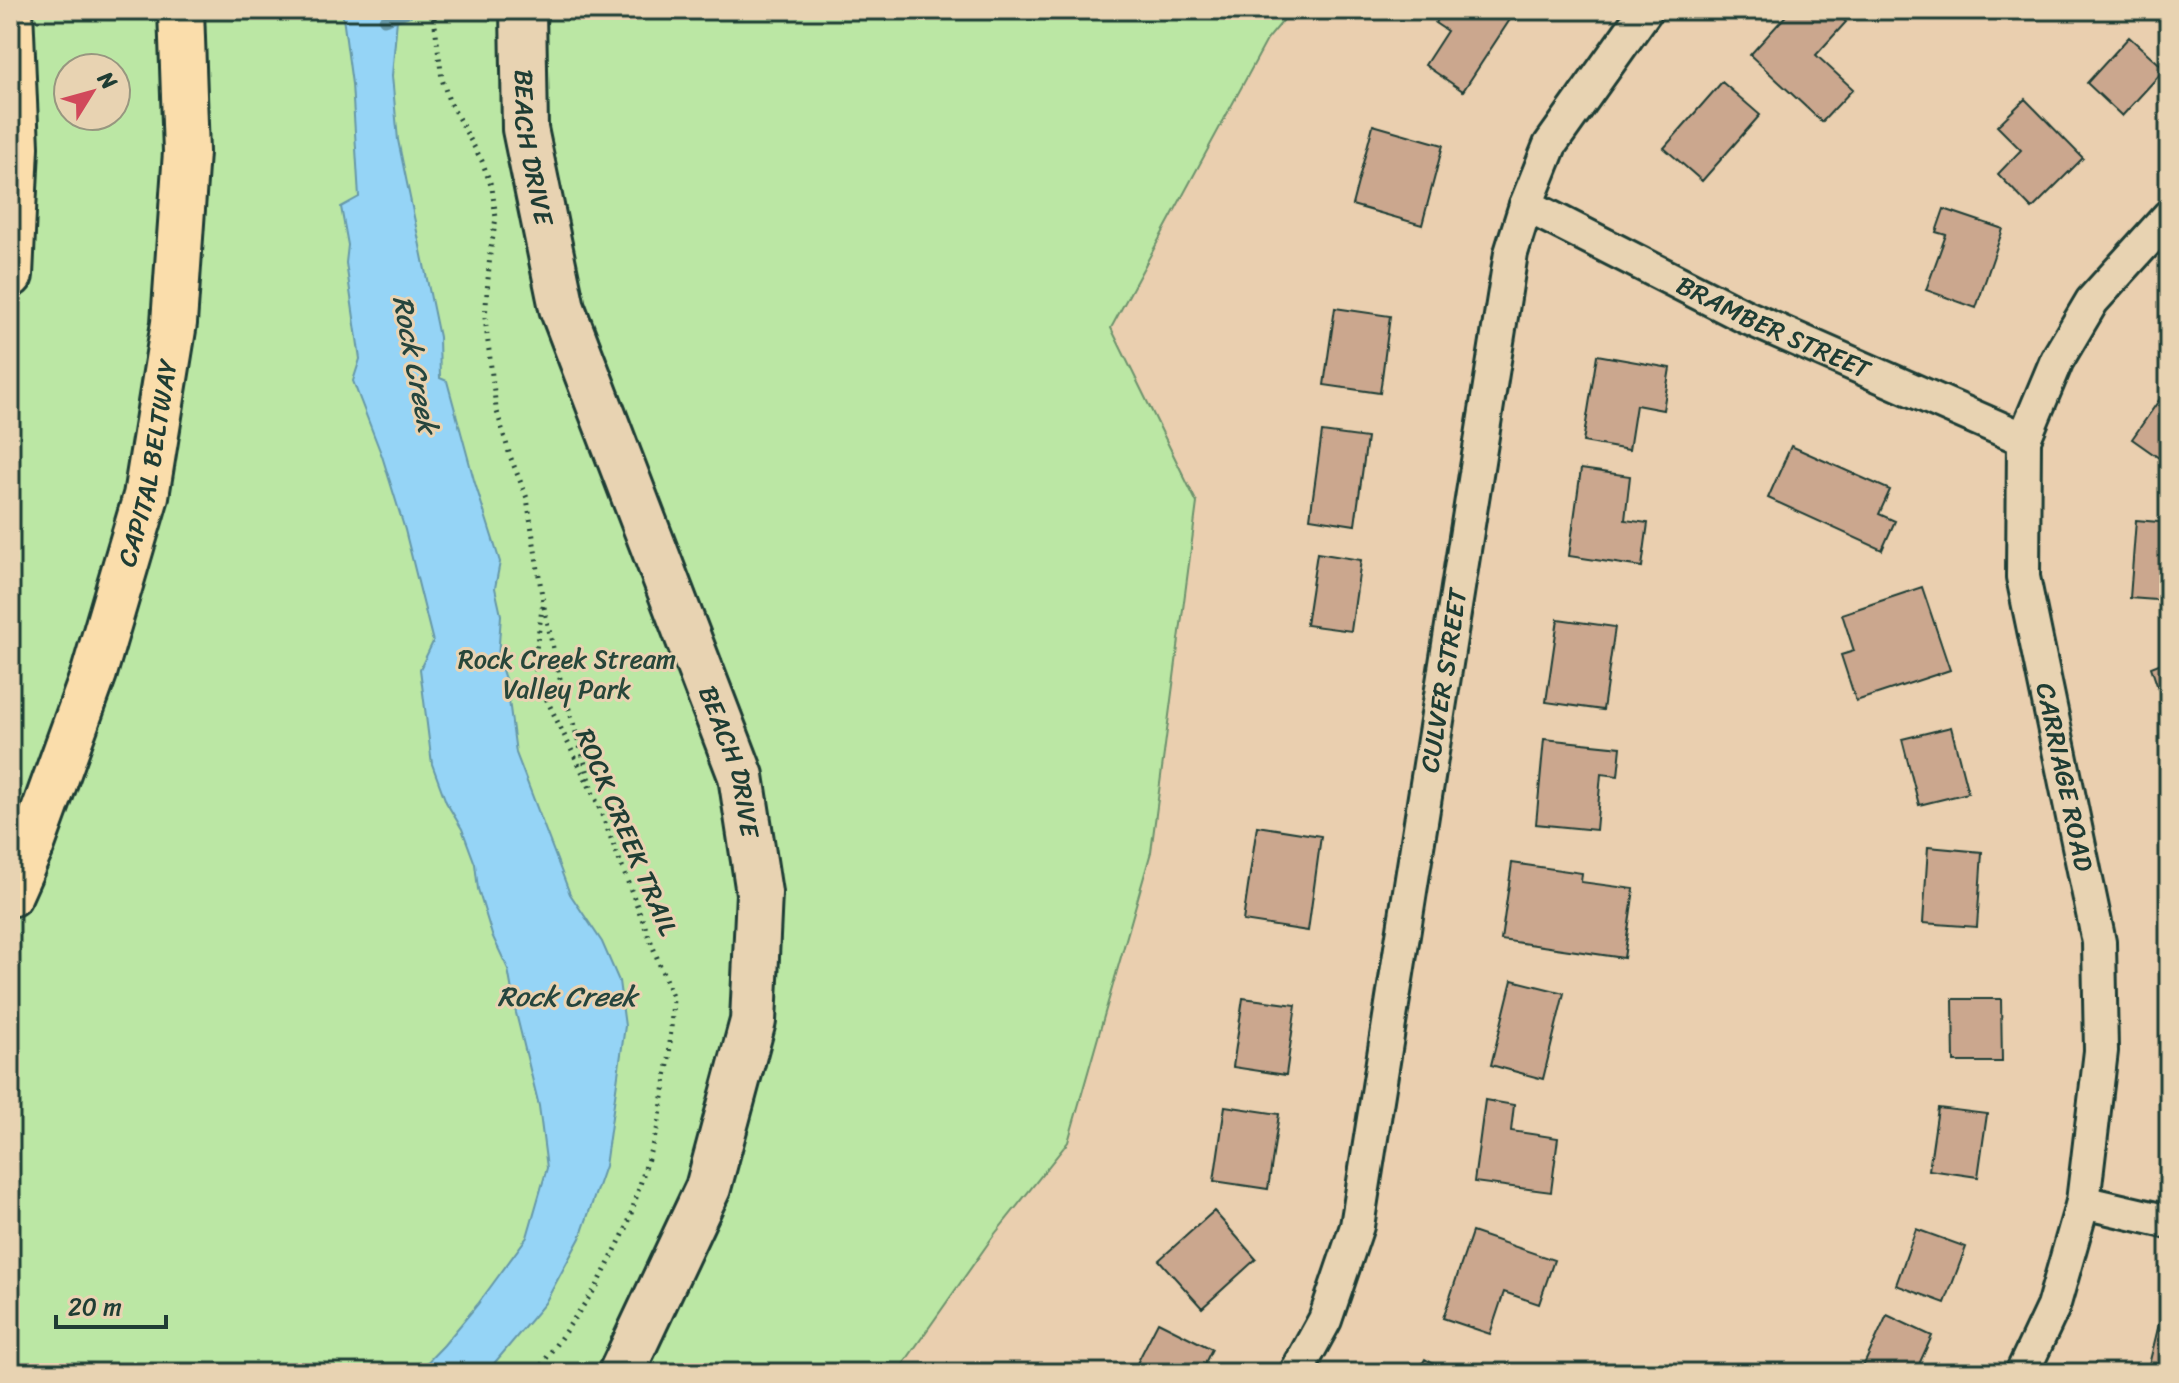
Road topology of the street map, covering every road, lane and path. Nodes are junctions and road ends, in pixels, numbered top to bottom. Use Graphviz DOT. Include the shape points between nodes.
graph roads {
  1 [pos="10,10"];
  2 [pos="181,10"];
  3 [pos="433,10"];
  4 [pos="523,10"];
  5 [pos="1646,10"];
  6 [pos="1526,205"];
  7 [pos="2169,216"];
  8 [pos="10,275"];
  9 [pos="2024,439"];
  10 [pos="543,602"];
  11 [pos="597,802"];
  12 [pos="10,894"];
  13 [pos="2083,1202"];
  14 [pos="2169,1222"];
  15 [pos="536,1373"];
  16 [pos="621,1373"];
  17 [pos="1296,1373"];
  18 [pos="2022,1373"];
  1 -- 8 [label="highway" via="16,147"];
  2 -- 12 [label="highway, CAPITAL BELTWAY" via="186,152 174,323 146,496 94,673"];
  3 -- 10 [label="path, ROCK CREEK TRAIL" via="449,101 492,188 496,218 485,318 490,363 496,408 527,498"];
  4 -- 16 [label="street, BEACH DRIVE" via="525,129 562,308 741,776 759,893 753,1021 708,1188"];
  5 -- 6 [label="street, CULVER STREET" via="1550,145"];
  6 -- 9 [label="street, BRAMBER STREET" via="1744,316"];
  6 -- 17 [label="street, CULVER STREET" via="1511,253 1357,1226 1325,1320"];
  7 -- 9 [label="street, CARRIAGE ROAD" via="2092,301 2057,360"];
  9 -- 13 [label="street, CARRIAGE ROAD" via="2023,577 2099,942 2101,1051"];
  10 -- 11 [label="path"];
  10 -- 11 [label="path, ROCK CREEK TRAIL" via="534,663"];
  11 -- 15 [label="path, ROCK CREEK TRAIL" via="673,999 669,1058 659,1123 627,1227 597,1286"];
  13 -- 14 [label="street"];
  13 -- 18 [label="street, CARRIAGE ROAD" via="2053,1307"];
}
